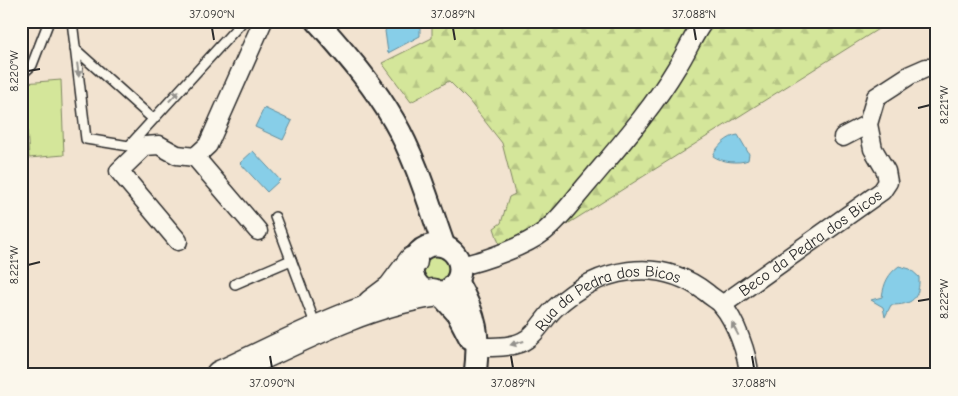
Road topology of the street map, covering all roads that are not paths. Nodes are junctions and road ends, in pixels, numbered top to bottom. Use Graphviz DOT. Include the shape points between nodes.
graph roads {
  1 [pos="49,21"];
  2 [pos="72,21"];
  3 [pos="243,21"];
  4 [pos="263,21"];
  5 [pos="317,21"];
  6 [pos="704,21"];
  7 [pos="75,49"];
  8 [pos="937,68"];
  9 [pos="21,75"];
  10 [pos="153,119"];
  11 [pos="868,124"];
  12 [pos="843,137"];
  13 [pos="196,158"];
  14 [pos="426,197"];
  15 [pos="275,217"];
  16 [pos="258,230"];
  17 [pos="178,240"];
  18 [pos="444,246"];
  19 [pos="417,255"];
  20 [pos="291,260"];
  21 [pos="235,284"];
  22 [pos="447,284"];
  23 [pos="722,305"];
  24 [pos="363,310"];
  25 [pos="318,331"];
  26 [pos="479,347"];
  27 [pos="220,375"];
  28 [pos="474,375"];
  29 [pos="749,375"];
  1 -- 9 [label="lane" via="32,65"];
  2 -- 7 [label="lane"];
  10 -- 3 [label="lane, one-way"];
  4 -- 13 [label="street" via="208,145"];
  5 -- 14 [label="street" via="376,92 395,122"];
  6 -- 22 [label="street" via="643,118 563,212 544,231"];
  7 -- 10 [label="lane"];
  7 -- 10 [label="lane, one-way" via="86,139 129,146"];
  8 -- 11 [label="street, Beco da Pedra dos Bicos" via="926,68 910,75 876,97"];
  11 -- 12 [label="street"];
  11 -- 23 [label="street, Beco da Pedra dos Bicos" via="873,149 886,171 888,182 882,191"];
  13 -- 16 [label="street"];
  13 -- 17 [label="street" via="177,155 159,146 145,146 119,171"];
  14 -- 18 [label="street"];
  14 -- 19 [label="street" via="428,215"];
  15 -- 20 [label="lane"];
  18 -- 19 [label="street" via="432,245"];
  18 -- 22 [label="street" via="455,253"];
  19 -- 22 [label="street" via="412,275 420,288"];
  19 -- 24 [label="main road" via="392,290"];
  20 -- 21 [label="lane"];
  20 -- 25 [label="lane"];
  22 -- 24 [label="main road"];
  22 -- 26 [label="street" via="469,303"];
  22 -- 28 [label="street" via="470,337"];
  23 -- 26 [label="street, Rua da Pedra dos Bicos, one-way" via="699,287 673,274 622,271 579,287 527,340"];
  29 -- 23 [label="street, Rua da Pedra dos Bicos, one-way" via="745,347"];
  24 -- 25 [label="main road"];
  25 -- 27 [label="main road"];
  26 -- 28 [label="street"];
}
